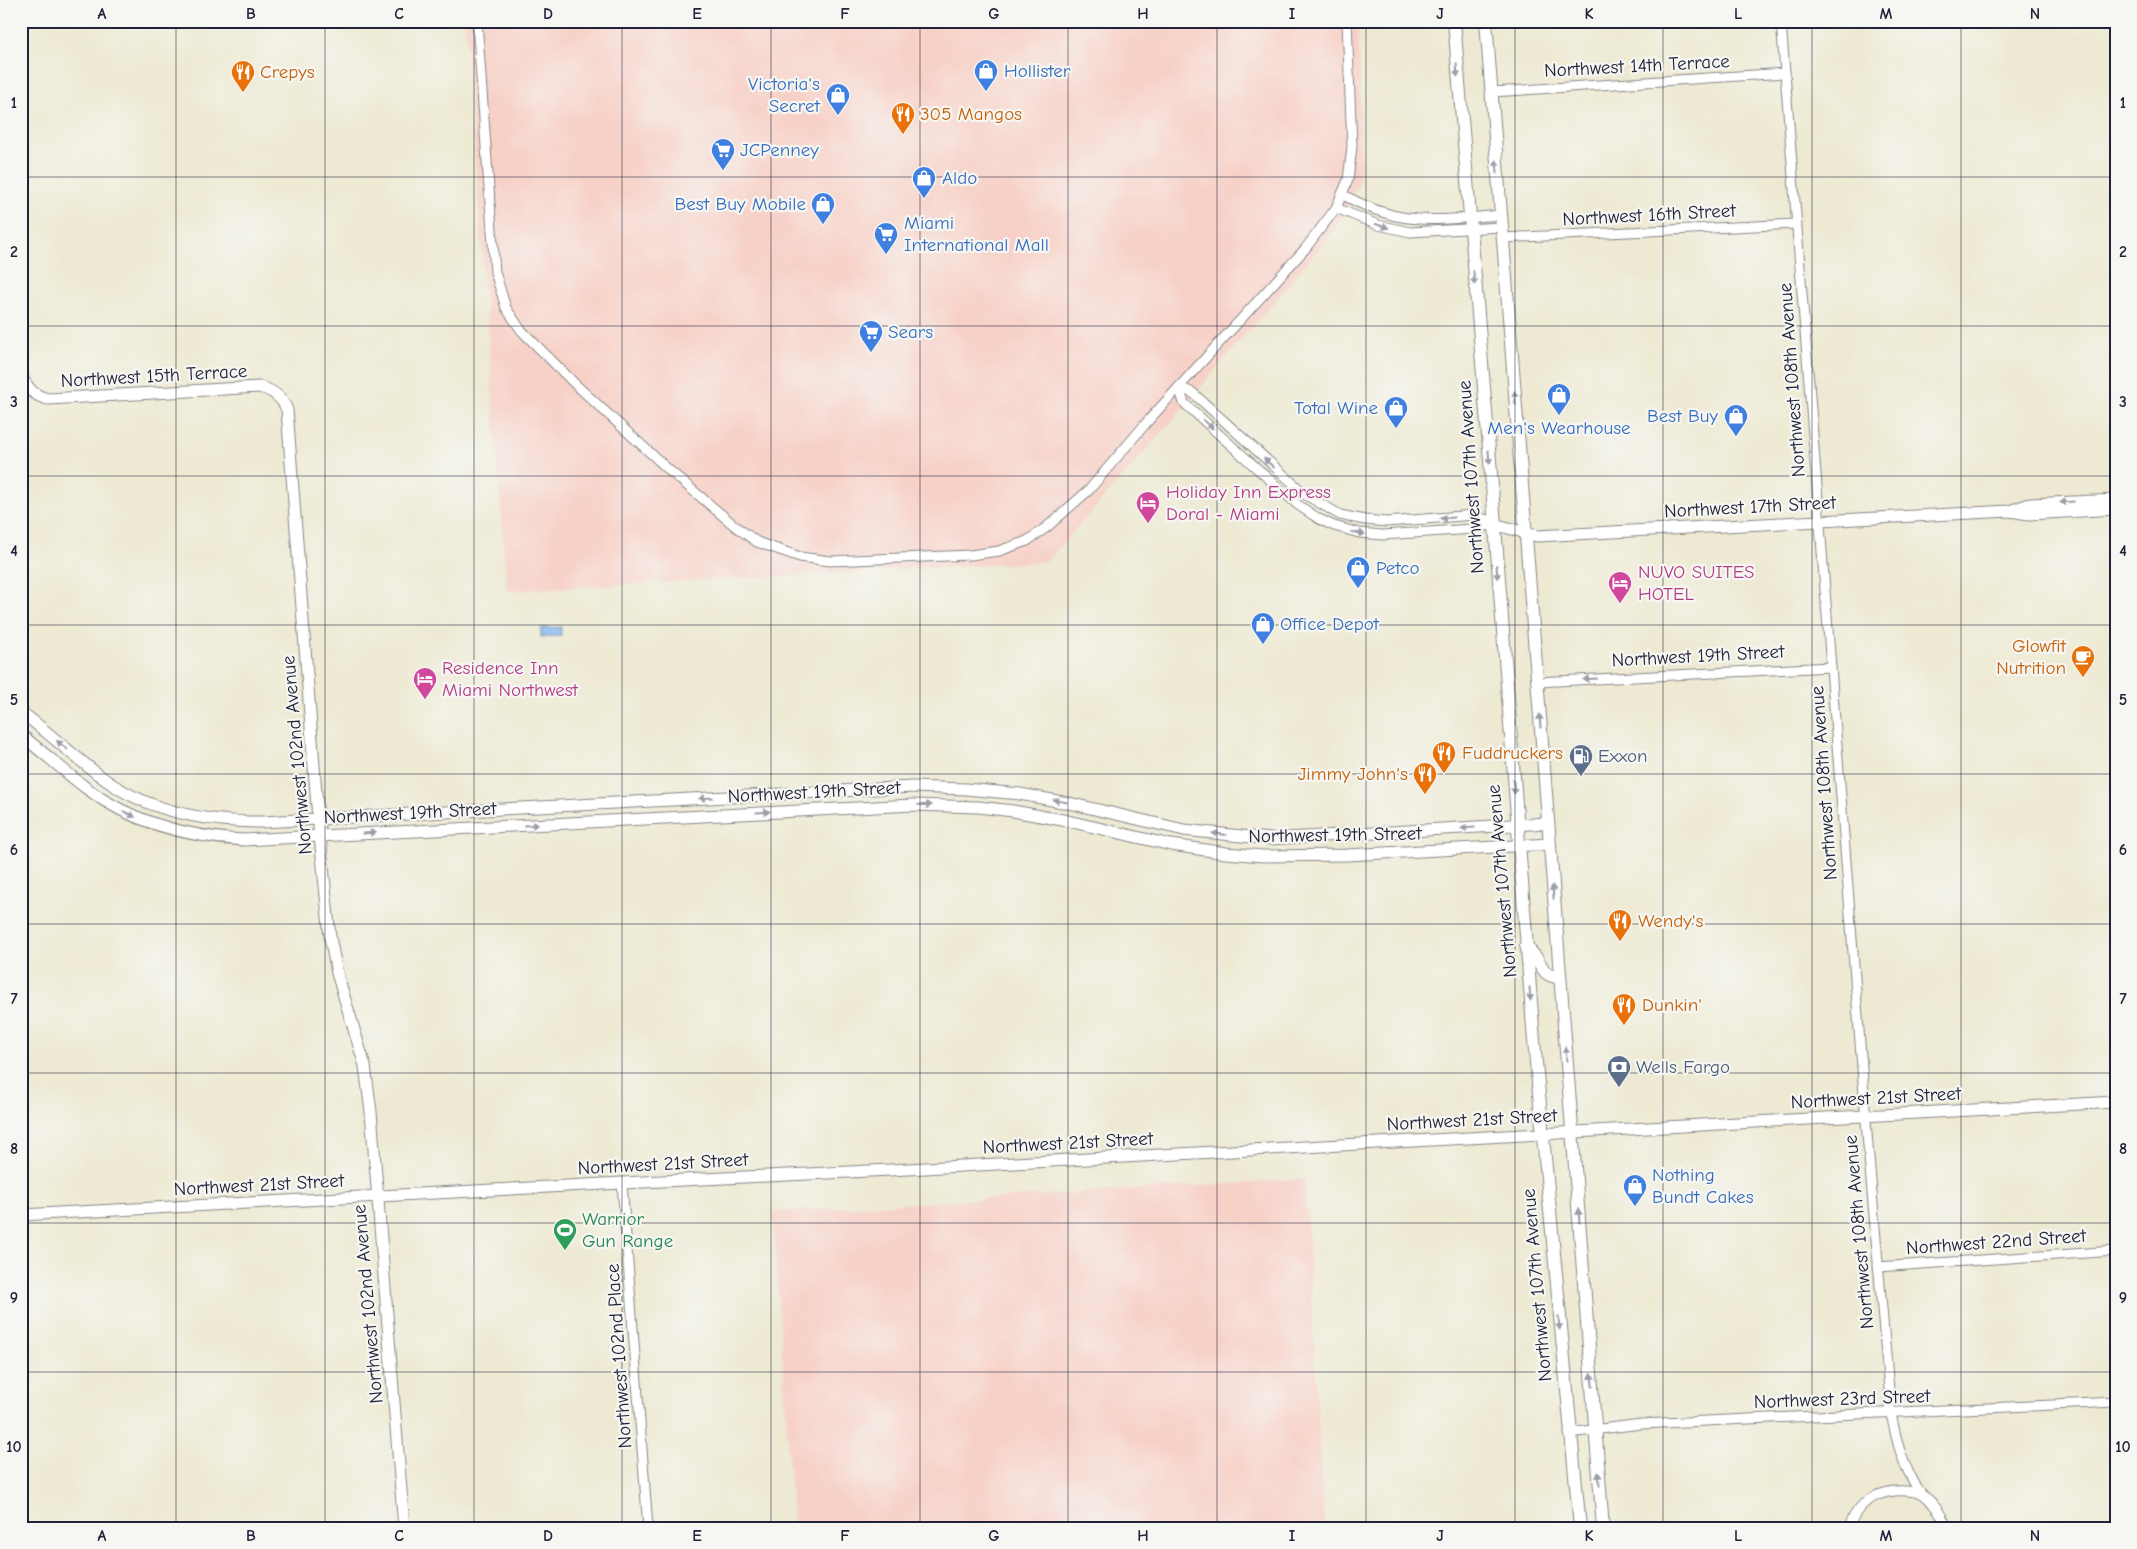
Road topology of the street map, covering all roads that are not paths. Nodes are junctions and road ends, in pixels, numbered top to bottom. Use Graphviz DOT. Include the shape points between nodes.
graph roads {
  1 [pos="477,21"];
  2 [pos="1347,21"];
  3 [pos="1454,21"];
  4 [pos="1486,21"];
  5 [pos="1781,21"];
  6 [pos="1785,73"];
  7 [pos="1492,92"];
  8 [pos="1343,195"];
  9 [pos="1336,208"];
  10 [pos="1469,223"];
  11 [pos="1796,224"];
  12 [pos="1502,227"];
  13 [pos="21,375"];
  14 [pos="1178,387"];
  15 [pos="279,396"];
  16 [pos="2116,500"];
  17 [pos="2116,509"];
  18 [pos="2010,510"];
  19 [pos="1820,521"];
  20 [pos="1494,524"];
  21 [pos="1526,534"];
  22 [pos="1831,667"];
  23 [pos="1537,682"];
  24 [pos="21,712"];
  25 [pos="21,735"];
  26 [pos="318,818"];
  27 [pos="1548,823"];
  28 [pos="1517,825"];
  29 [pos="320,835"];
  30 [pos="1549,844"];
  31 [pos="1518,846"];
  32 [pos="1526,946"];
  33 [pos="1560,978"];
  34 [pos="2116,1102"];
  35 [pos="1866,1116"];
  36 [pos="1572,1132"];
  37 [pos="1542,1134"];
  38 [pos="622,1183"];
  39 [pos="377,1196"];
  40 [pos="21,1215"];
  41 [pos="2116,1251"];
  42 [pos="1878,1267"];
  43 [pos="2116,1402"];
  44 [pos="1891,1413"];
  45 [pos="1596,1429"];
  46 [pos="1570,1432"];
  47 [pos="1920,1493"];
  48 [pos="404,1528"];
  49 [pos="648,1528"];
  50 [pos="1580,1528"];
  51 [pos="1603,1528"];
  52 [pos="1849,1528"];
  53 [pos="1947,1528"];
  1 -- 14 [label="street" via="495,272 506,308 521,330 586,394 670,471 757,542 800,557 830,561 970,555 999,551 1027,541 1089,490"];
  2 -- 8 [label="street" via="1352,147"];
  3 -- 10 [label="main road, Northwest 107th Avenue, one-way"];
  4 -- 7 [label="main road"];
  5 -- 6 [label="street, Northwest 108th Avenue"];
  6 -- 7 [label="street, Northwest 14th Terrace"];
  6 -- 11 [label="street, Northwest 108th Avenue"];
  12 -- 7 [label="main road, one-way"];
  8 -- 9 [label="street"];
  8 -- 10 [label="street, Northwest 16th Street" via="1381,212 1406,218"];
  9 -- 10 [label="street, Northwest 16th Street, one-way" via="1395,229 1423,232"];
  9 -- 14 [label="street" via="1305,249"];
  10 -- 12 [label="street, Northwest 16th Street"];
  10 -- 20 [label="main road, Northwest 107th Avenue, one-way"];
  11 -- 12 [label="street, Northwest 16th Street"];
  11 -- 19 [label="street, Northwest 108th Avenue"];
  21 -- 12 [label="main road, one-way"];
  13 -- 15 [label="street, Northwest 15th Terrace" via="31,391 41,397 56,399 259,387"];
  20 -- 14 [label="street, one-way" via="1474,515 1387,522 1340,514 1306,495 1193,393"];
  14 -- 20 [label="street, one-way" via="1184,402 1284,494 1326,523 1383,536 1473,529"];
  15 -- 26 [label="street, Northwest 102nd Avenue" via="288,416"];
  16 -- 18 [label="street, Northwest 17th Street, one-way" via="2030,504"];
  17 -- 18 [label="street, Northwest 17th Street" via="2029,514"];
  18 -- 19 [label="street, Northwest 17th Street"];
  19 -- 21 [label="street, Northwest 17th Street"];
  19 -- 22 [label="street, Northwest 108th Avenue"];
  20 -- 21 [label="street, Northwest 17th Street"];
  20 -- 28 [label="main road, Northwest 107th Avenue, one-way"];
  21 -- 23 [label="main road"];
  22 -- 23 [label="street, Northwest 19th Street, one-way"];
  22 -- 35 [label="street, Northwest 108th Avenue"];
  27 -- 23 [label="main road, one-way"];
  26 -- 24 [label="street, Northwest 19th Street, one-way" via="244,822 189,816 155,806 122,791 100,776"];
  25 -- 29 [label="street, Northwest 19th Street, one-way" via="87,789 140,818 192,834 244,840"];
  28 -- 26 [label="street, Northwest 19th Street, one-way" via="1270,839 1184,830 1020,794 912,787"];
  26 -- 29 [label="street, Northwest 102nd Avenue"];
  27 -- 28 [label="street, Northwest 19th Street"];
  27 -- 30 [label="main road"];
  28 -- 31 [label="main road, Northwest 107th Avenue"];
  29 -- 31 [label="street, Northwest 19th Street, one-way" via="913,805 1013,811 1171,845 1262,856 1348,856"];
  29 -- 39 [label="street, Northwest 102nd Avenue" via="337,974 364,1066"];
  30 -- 31 [label="street, Northwest 19th Street"];
  33 -- 30 [label="main road, one-way"];
  31 -- 32 [label="main road, Northwest 107th Avenue"];
  32 -- 33 [label="main road" via="1544,973"];
  32 -- 37 [label="main road, Northwest 107th Avenue, one-way"];
  36 -- 33 [label="main road, one-way"];
  34 -- 35 [label="street, Northwest 21st Street"];
  35 -- 36 [label="street, Northwest 21st Street"];
  35 -- 42 [label="street, Northwest 108th Avenue"];
  36 -- 37 [label="street, Northwest 21st Street"];
  45 -- 36 [label="main road, one-way"];
  37 -- 38 [label="street, Northwest 21st Street"];
  37 -- 46 [label="main road, Northwest 107th Avenue, one-way"];
  38 -- 39 [label="street, Northwest 21st Street"];
  38 -- 49 [label="street, Northwest 102nd Place"];
  39 -- 40 [label="street, Northwest 21st Street"];
  39 -- 48 [label="street, Northwest 102nd Avenue"];
  41 -- 42 [label="street, Northwest 22nd Street"];
  42 -- 44 [label="street, Northwest 108th Avenue"];
  43 -- 44 [label="street, Northwest 23rd Street"];
  44 -- 45 [label="street, Northwest 23rd Street"];
  44 -- 47 [label="street, Northwest 108th Avenue" via="1905,1464"];
  45 -- 46 [label="street, Northwest 23rd Street"];
  51 -- 45 [label="main road, one-way"];
  46 -- 50 [label="main road, Northwest 107th Avenue"];
  47 -- 52 [label="street" via="1897,1489 1874,1496 1856,1512"];
  47 -- 53 [label="street, Northwest 108th Avenue" via="1933,1503"];
}
